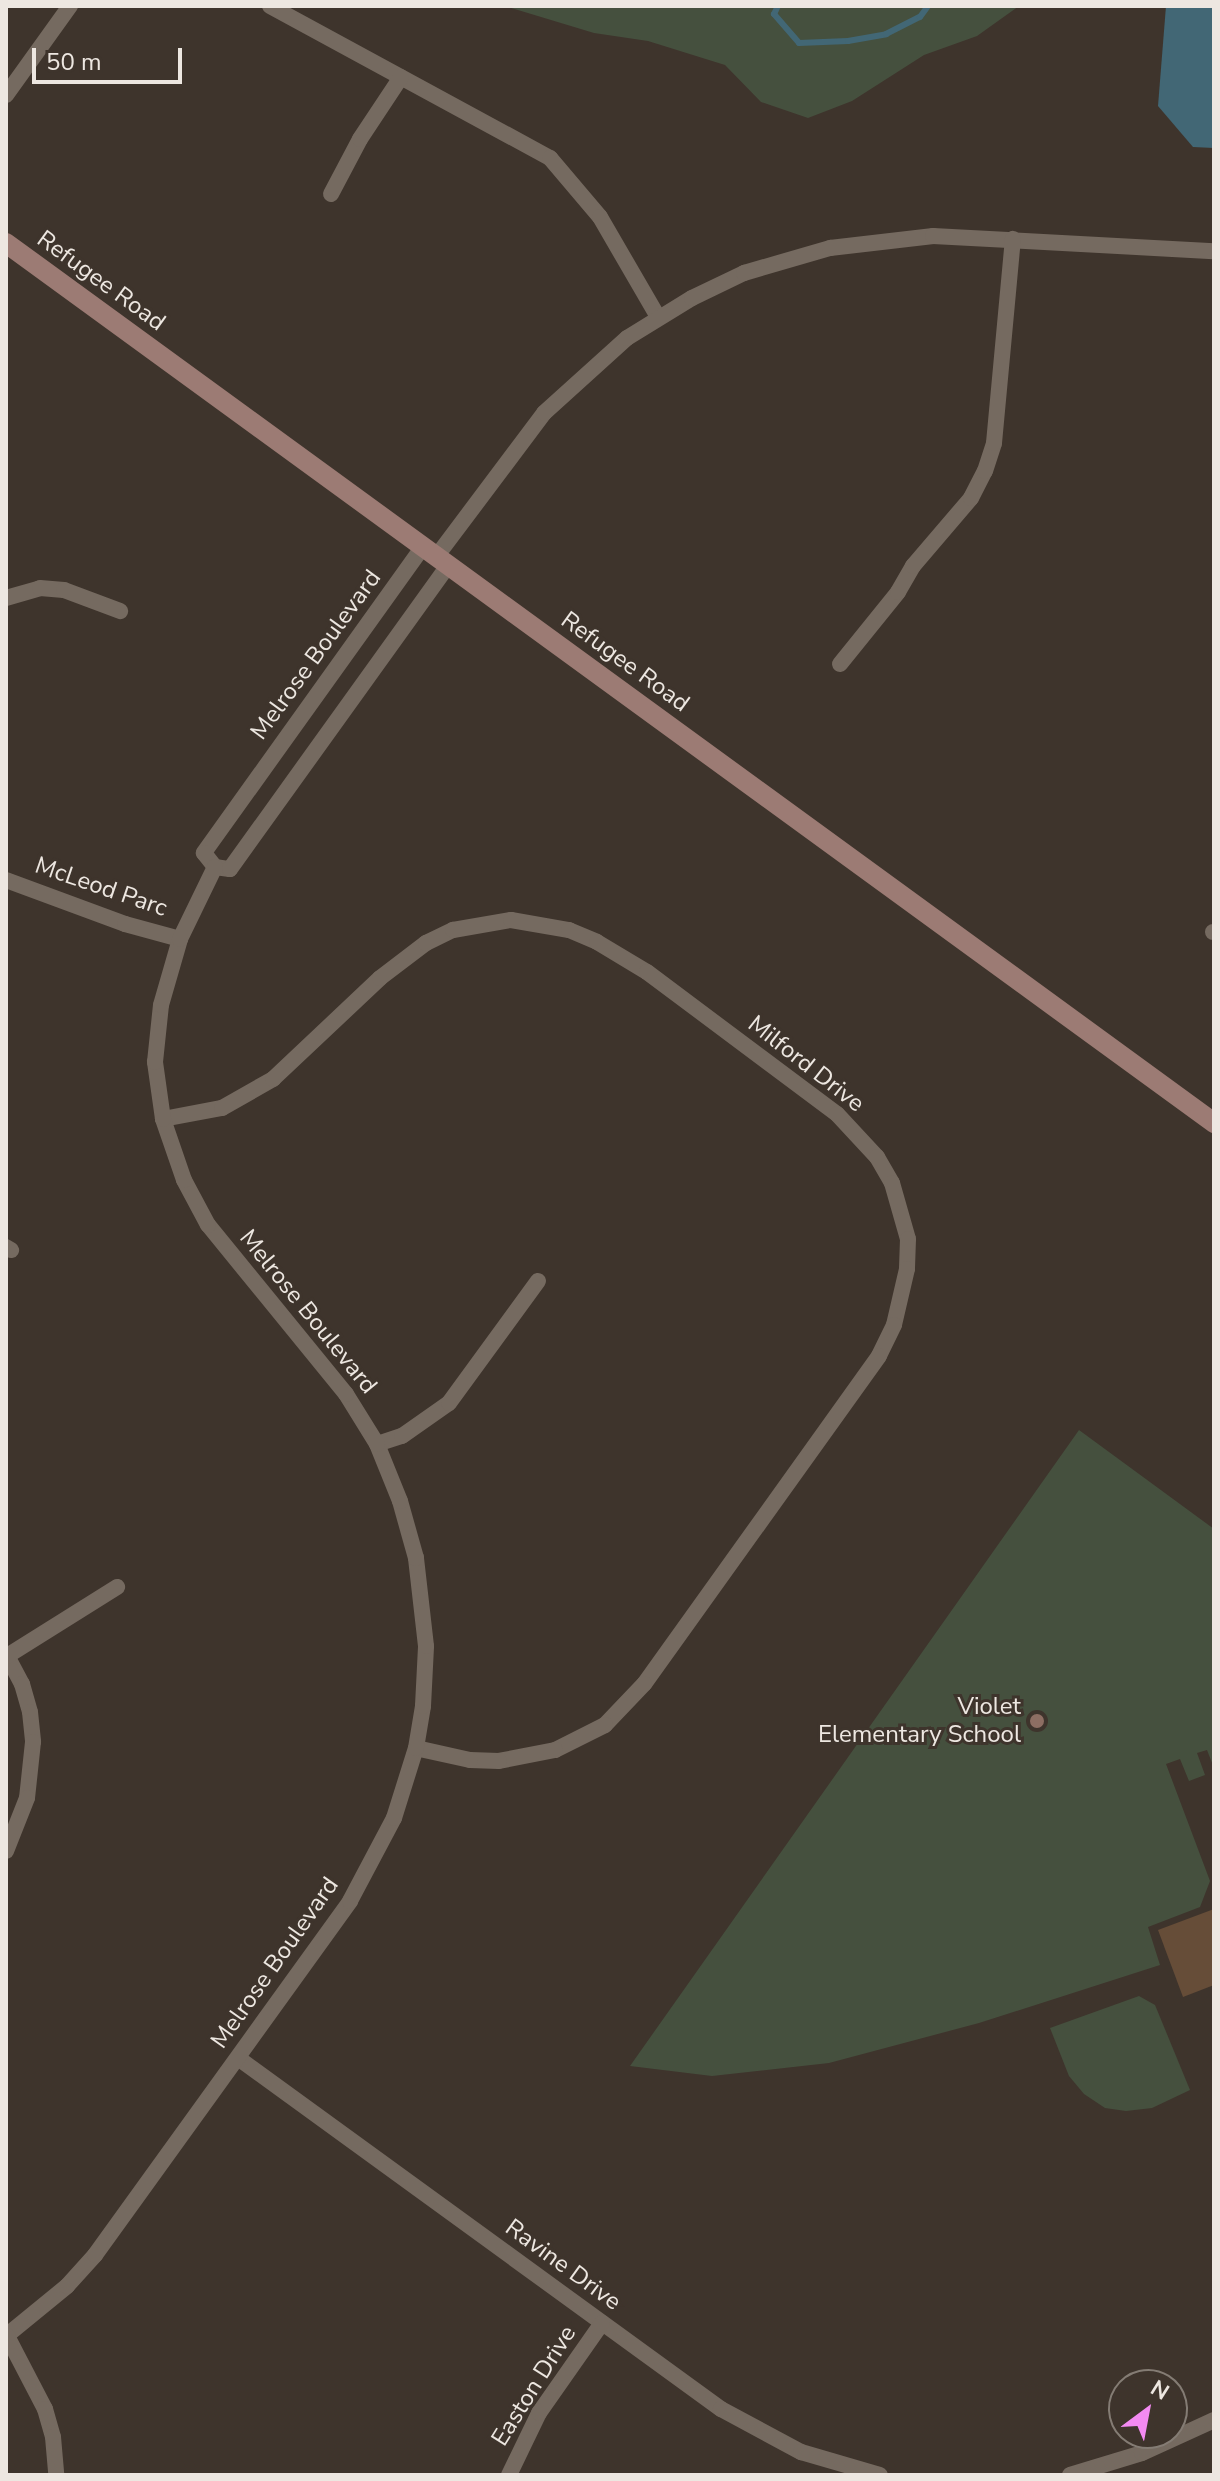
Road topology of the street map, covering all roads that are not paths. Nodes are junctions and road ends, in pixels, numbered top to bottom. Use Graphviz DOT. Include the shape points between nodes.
graph roads {
  1 [pos="70,6"];
  2 [pos="270,6"];
  3 [pos="401,77"];
  4 [pos="6,95"];
  5 [pos="331,194"];
  6 [pos="1013,239"];
  7 [pos="6,243"];
  8 [pos="1214,251"];
  9 [pos="658,317"];
  10 [pos="436,557"];
  11 [pos="6,598"];
  12 [pos="120,611"];
  13 [pos="840,664"];
  14 [pos="215,867"];
  15 [pos="6,880"];
  16 [pos="180,939"];
  17 [pos="163,1119"];
  18 [pos="1214,1123"];
  19 [pos="538,1281"];
  20 [pos="377,1444"];
  21 [pos="117,1587"];
  22 [pos="7,1655"];
  23 [pos="416,1748"];
  24 [pos="6,1851"];
  25 [pos="238,2058"];
  26 [pos="602,2323"];
  27 [pos="6,2336"];
  28 [pos="1214,2420"];
  29 [pos="56,2475"];
  30 [pos="509,2475"];
  31 [pos="880,2475"];
  32 [pos="1070,2475"];
  1 -- 4 [label="street"];
  2 -- 3 [label="street"];
  3 -- 5 [label="street"];
  3 -- 9 [label="street" via="530,144 564,170 600,217"];
  6 -- 8 [label="street"];
  6 -- 9 [label="street" via="933,236 830,248 744,273"];
  6 -- 13 [label="street" via="994,443 985,471 971,498"];
  7 -- 10 [label="main road, Refugee Road"];
  9 -- 10 [label="street" via="544,413"];
  10 -- 14 [label="street" via="230,869"];
  10 -- 14 [label="street, Melrose Boulevard" via="204,853"];
  10 -- 18 [label="main road, Refugee Road"];
  11 -- 12 [label="street" via="40,588 64,590"];
  14 -- 16 [label="street, Melrose Boulevard"];
  15 -- 16 [label="street, McLeod Parc"];
  16 -- 17 [label="street, Melrose Boulevard" via="156,1035"];
  17 -- 20 [label="street, Melrose Boulevard" via="184,1180 208,1225 337,1382"];
  17 -- 23 [label="street, Milford Drive" via="222,1108 273,1079 380,978 426,943 453,930 511,920 569,930 647,972 826,1104 858,1134 892,1183 908,1239 907,1269 889,1336 866,1377 644,1684 605,1725 555,1750 499,1761"];
  19 -- 20 [label="street" via="449,1403 402,1436"];
  20 -- 23 [label="street, Melrose Boulevard" via="400,1501 423,1601 425,1676"];
  21 -- 22 [label="street"];
  22 -- 24 [label="street" via="22,1684 33,1742 27,1798"];
  23 -- 25 [label="street, Melrose Boulevard" via="394,1818 366,1875"];
  25 -- 26 [label="street, Ravine Drive"];
  25 -- 27 [label="street, Melrose Boulevard" via="95,2255 67,2286"];
  26 -- 30 [label="street, Easton Drive" via="539,2413"];
  26 -- 31 [label="street, Ravine Drive" via="747,2425 815,2457"];
  27 -- 29 [label="street" via="45,2409"];
  28 -- 32 [label="street" via="1142,2453"];
}
